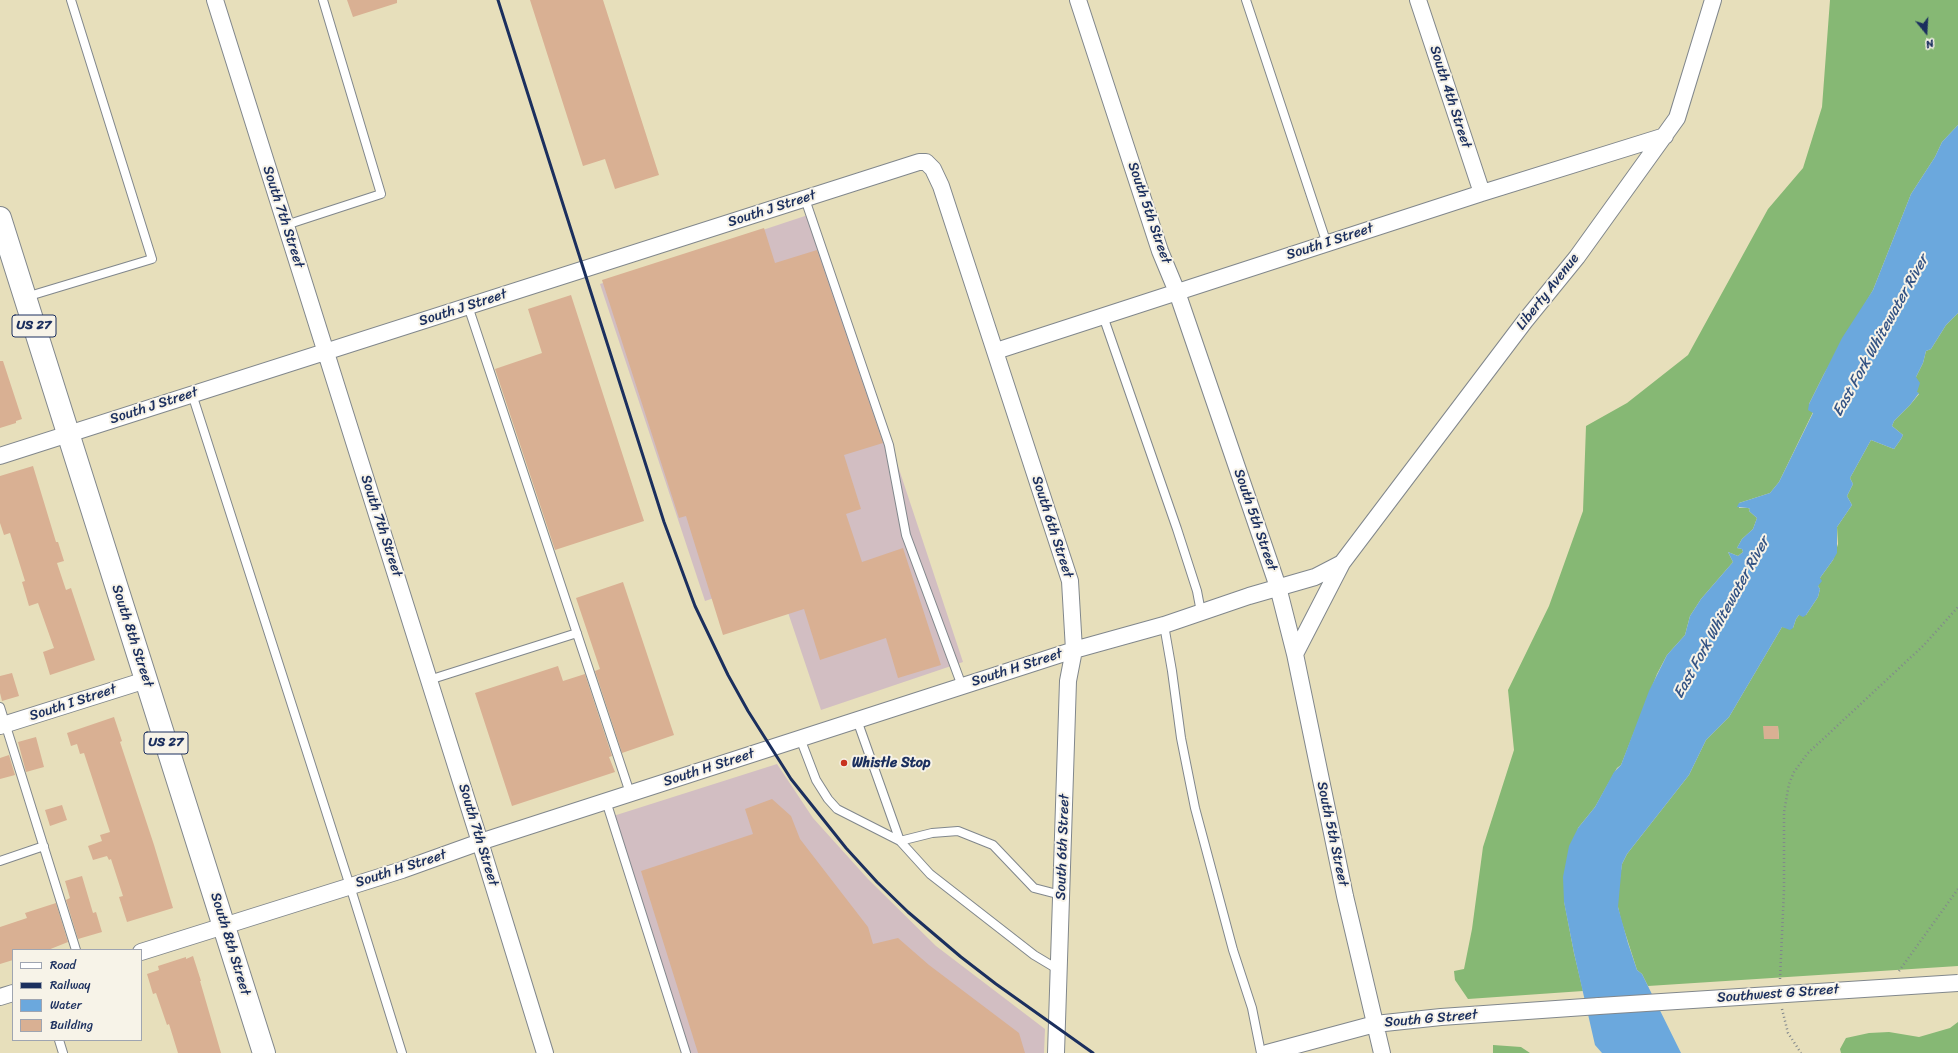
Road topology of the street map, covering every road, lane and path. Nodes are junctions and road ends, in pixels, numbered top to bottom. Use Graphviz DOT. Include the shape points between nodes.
graph roads {
  1 [pos="71,0"];
  2 [pos="215,0"];
  3 [pos="323,0"];
  4 [pos="1078,0"];
  5 [pos="1246,0"];
  6 [pos="1418,0"];
  7 [pos="1713,0"];
  8 [pos="1665,136"];
  9 [pos="926,162"];
  10 [pos="1482,194"];
  11 [pos="805,199"];
  12 [pos="0,218"];
  13 [pos="286,225"];
  14 [pos="1326,244"];
  15 [pos="1177,292"];
  16 [pos="25,297"];
  17 [pos="468,306"];
  18 [pos="1103,316"];
  19 [pos="326,351"];
  20 [pos="996,351"];
  21 [pos="192,394"];
  22 [pos="68,434"];
  23 [pos="0,456"];
  24 [pos="1342,563"];
  25 [pos="1278,587"];
  26 [pos="1958,607"];
  27 [pos="1201,612"];
  28 [pos="1164,625"];
  29 [pos="577,633"];
  30 [pos="1074,650"];
  31 [pos="1295,654"];
  32 [pos="146,680"];
  33 [pos="429,680"];
  34 [pos="962,686"];
  35 [pos="0,707"];
  36 [pos="857,720"];
  37 [pos="3,725"];
  38 [pos="800,738"];
  39 [pos="630,793"];
  40 [pos="606,801"];
  41 [pos="480,842"];
  42 [pos="900,842"];
  43 [pos="44,846"];
  44 [pos="0,861"];
  45 [pos="350,886"];
  46 [pos="1958,890"];
  47 [pos="1061,896"];
  48 [pos="225,925"];
  49 [pos="76,949"];
  50 [pos="142,952"];
  51 [pos="1059,970"];
  52 [pos="1896,975"];
  53 [pos="1958,982"];
  54 [pos="1780,985"];
  55 [pos="12,993"];
  56 [pos="0,998"];
  57 [pos="1781,1005"];
  58 [pos="1599,1006"];
  59 [pos="1376,1024"];
  60 [pos="59,1041"];
  61 [pos="63,1053"];
  62 [pos="264,1053"];
  63 [pos="402,1053"];
  64 [pos="545,1053"];
  65 [pos="686,1053"];
  66 [pos="1056,1053"];
  67 [pos="1261,1053"];
  68 [pos="1267,1053"];
  69 [pos="1382,1053"];
  70 [pos="1801,1053"];
  1 -- 16 [label="lane" via="152,259"];
  2 -- 13 [label="street, South 7th Street"];
  3 -- 13 [label="lane" via="381,194"];
  4 -- 15 [label="street, South 5th Street" via="1160,251"];
  5 -- 14 [label="lane"];
  6 -- 10 [label="street, South 4th Street"];
  7 -- 8 [label="street, Liberty Avenue" via="1678,118"];
  8 -- 10 [label="street, South I Street"];
  8 -- 24 [label="street, Liberty Avenue" via="1577,257 1525,321"];
  9 -- 11 [label="street, South J Street" via="919,162"];
  9 -- 20 [label="street, South 6th Street" via="933,169 941,186"];
  10 -- 14 [label="street, South I Street"];
  11 -- 17 [label="street, South J Street"];
  11 -- 34 [label="lane" via="889,445 906,535"];
  12 -- 16 [label="highway, South 8th Street / US 27"];
  13 -- 19 [label="street, South 7th Street"];
  14 -- 15 [label="street, South I Street"];
  15 -- 18 [label="street, South I Street"];
  15 -- 25 [label="street, South 5th Street"];
  16 -- 22 [label="highway, South 8th Street / US 27"];
  17 -- 19 [label="street, South J Street"];
  17 -- 29 [label="lane"];
  18 -- 20 [label="street, South I Street"];
  18 -- 27 [label="lane" via="1177,528"];
  19 -- 21 [label="street, South J Street"];
  19 -- 33 [label="street, South 7th Street"];
  20 -- 30 [label="street, South 6th Street" via="1070,581"];
  21 -- 22 [label="street, South J Street"];
  21 -- 45 [label="lane"];
  22 -- 23 [label="street, South J Street"];
  22 -- 32 [label="highway, South 8th Street / US 27"];
  24 -- 25 [label="street, Liberty Avenue" via="1315,577"];
  24 -- 31 [label="street, Liberty Avenue"];
  25 -- 27 [label="street, South H Street"];
  25 -- 31 [label="street, South 5th Street"];
  26 -- 54 [label="path" via="1924,645 1807,754 1794,772 1784,812"];
  27 -- 28 [label="street, South H Street"];
  28 -- 30 [label="street, South H Street"];
  28 -- 67 [label="lane" via="1181,738 1195,808 1233,950 1252,1008"];
  29 -- 33 [label="lane"];
  29 -- 39 [label="lane"];
  30 -- 34 [label="street, South H Street"];
  30 -- 47 [label="street, South 6th Street" via="1068,681"];
  31 -- 59 [label="street, South 5th Street" via="1344,888"];
  32 -- 37 [label="street, South I Street"];
  32 -- 48 [label="highway, South 8th Street / US 27"];
  33 -- 41 [label="street, South 7th Street"];
  34 -- 36 [label="street, South H Street"];
  35 -- 37 [label="lane"];
  36 -- 38 [label="street, South H Street"];
  36 -- 42 [label="lane"];
  37 -- 43 [label="lane"];
  38 -- 39 [label="street, South H Street"];
  38 -- 42 [label="lane" via="816,780 837,809"];
  39 -- 40 [label="street, South H Street"];
  40 -- 41 [label="street, South H Street"];
  40 -- 65 [label="lane"];
  41 -- 45 [label="street, South H Street"];
  41 -- 64 [label="street, South 7th Street"];
  42 -- 47 [label="lane" via="932,833 958,831 993,845 1034,888"];
  42 -- 51 [label="lane" via="930,874 1034,955"];
  43 -- 44 [label="lane"];
  43 -- 49 [label="lane"];
  45 -- 48 [label="street, South H Street"];
  45 -- 63 [label="lane"];
  46 -- 52 [label="path"];
  47 -- 51 [label="street, South 6th Street"];
  48 -- 50 [label="street, South H Street"];
  48 -- 62 [label="highway, South 8th Street / US 27"];
  51 -- 66 [label="street, South 6th Street"];
  53 -- 58 [label="street, Southwest G Street, bridge"];
  55 -- 56 [label="street"];
  57 -- 70 [label="path" via="1786,1029"];
  58 -- 59 [label="street, South G Street"];
  59 -- 68 [label="street, South G Street"];
  59 -- 69 [label="street, South 5th Street"];
  60 -- 61 [label="lane"];
}
